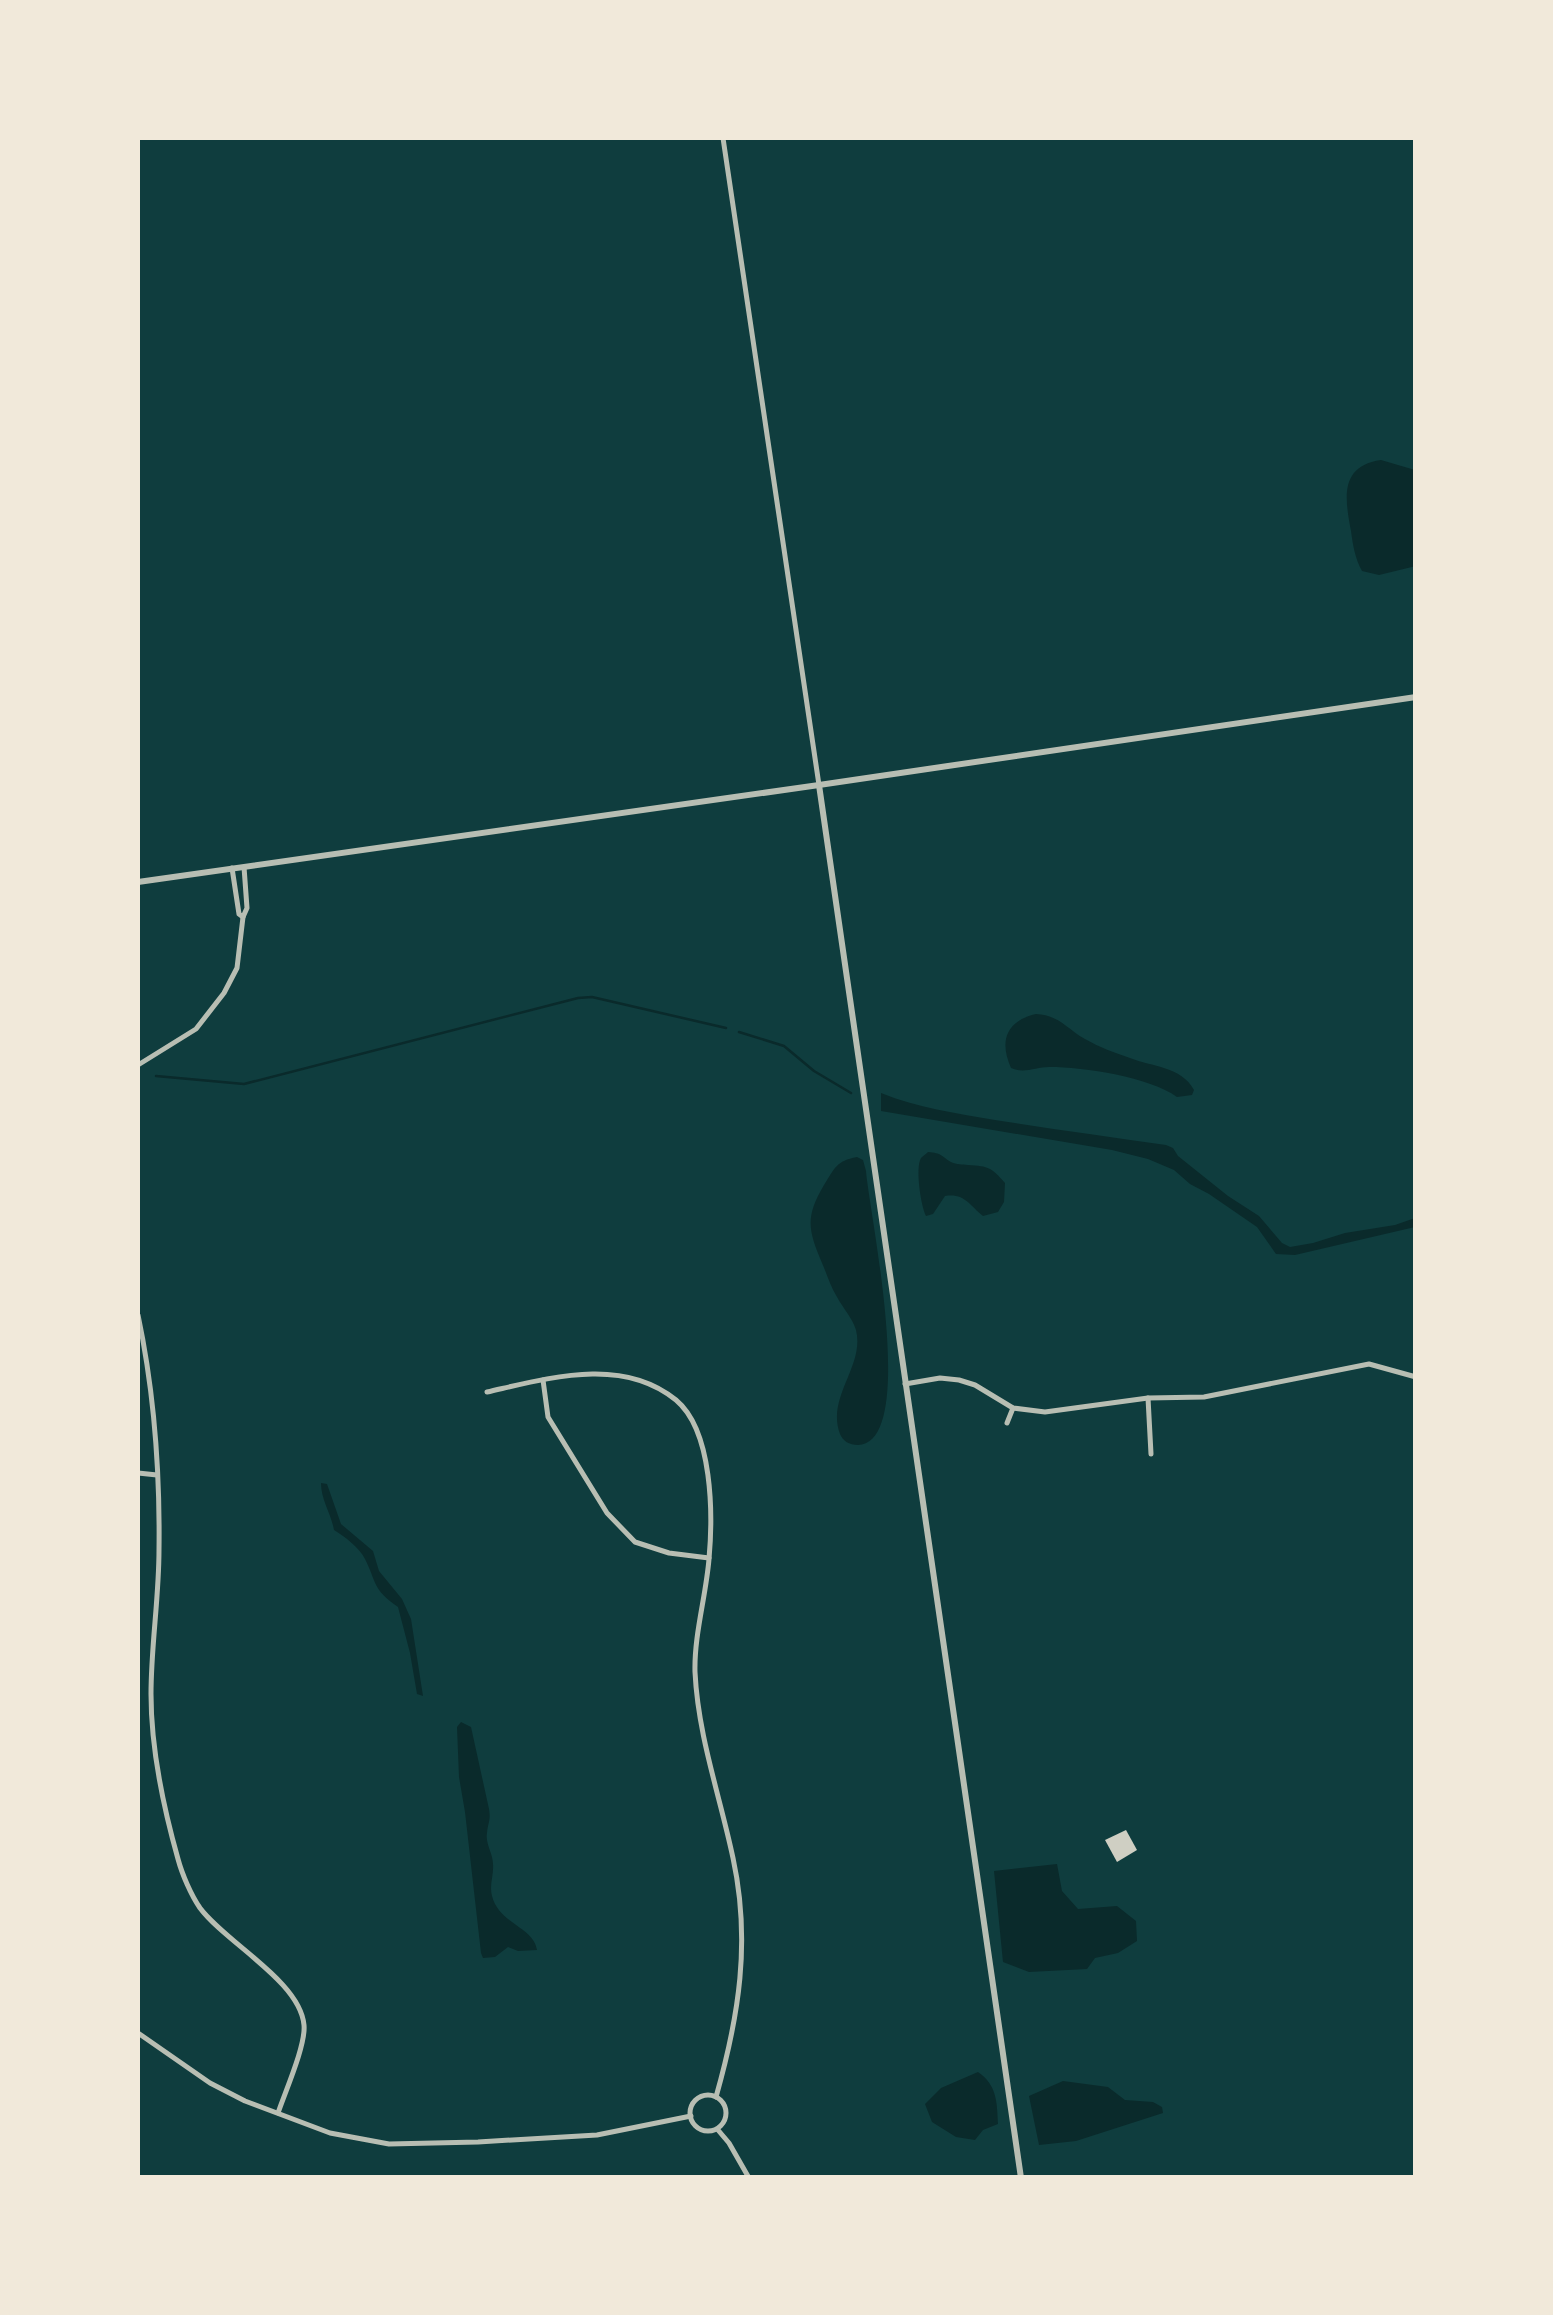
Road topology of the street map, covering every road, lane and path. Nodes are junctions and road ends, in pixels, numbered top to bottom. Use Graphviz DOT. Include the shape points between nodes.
graph roads {
  1 [pos="723,138"];
  2 [pos="1416,697"];
  3 [pos="819,785"];
  4 [pos="244,867"];
  5 [pos="232,868"];
  6 [pos="138,882"];
  7 [pos="242,917"];
  8 [pos="138,1064"];
  9 [pos="138,1315"];
  10 [pos="1416,1378"];
  11 [pos="542,1379"];
  12 [pos="905,1384"];
  13 [pos="487,1392"];
  14 [pos="1148,1398"];
  15 [pos="1014,1408"];
  16 [pos="1007,1423"];
  17 [pos="1151,1454"];
  18 [pos="138,1473"];
  19 [pos="156,1475"];
  20 [pos="709,1558"];
  21 [pos="140,1686"];
  22 [pos="151,1686"];
  23 [pos="138,2033"];
  24 [pos="716,2097"];
  25 [pos="278,2113"];
  26 [pos="691,2116"];
  27 [pos="717,2129"];
  28 [pos="749,2178"];
  29 [pos="1020,2178"];
  1 -- 3 [label="street"];
  2 -- 3 [label="street"];
  3 -- 4 [label="street"];
  3 -- 12 [label="street"];
  4 -- 5 [label="street"];
  4 -- 7 [label="street"];
  5 -- 6 [label="street"];
  5 -- 7 [label="street"];
  7 -- 8 [label="street" via="238,968 222,995 196,1029"];
  9 -- 19 [label="street"];
  10 -- 14 [label="street" via="1369,1364 1204,1397"];
  11 -- 13 [label="street"];
  11 -- 20 [label="street" via="548,1417 607,1513 635,1542"];
  11 -- 20 [label="street" via="601,1372 645,1382 679,1402 700,1436 709,1472"];
  12 -- 15 [label="street" via="959,1380"];
  12 -- 29 [label="street"];
  14 -- 15 [label="street" via="1045,1412"];
  14 -- 17 [label="street"];
  15 -- 16 [label="street"];
  18 -- 19 [label="street"];
  19 -- 22 [label="street"];
  20 -- 24 [label="street" via="695,1668 700,1726 734,1861 742,1924 740,1995"];
  21 -- 22 [label="street"];
  22 -- 25 [label="street" via="156,1761 179,1863 199,1906 283,1984 302,2018 304,2036"];
  23 -- 25 [label="street" via="210,2082"];
  24 -- 26 [label="street" via="699,2098"];
  24 -- 27 [label="street" via="726,2115"];
  25 -- 26 [label="street" via="330,2133 389,2144 596,2134"];
  26 -- 27 [label="street" via="700,2130"];
  27 -- 28 [label="street"];
}
